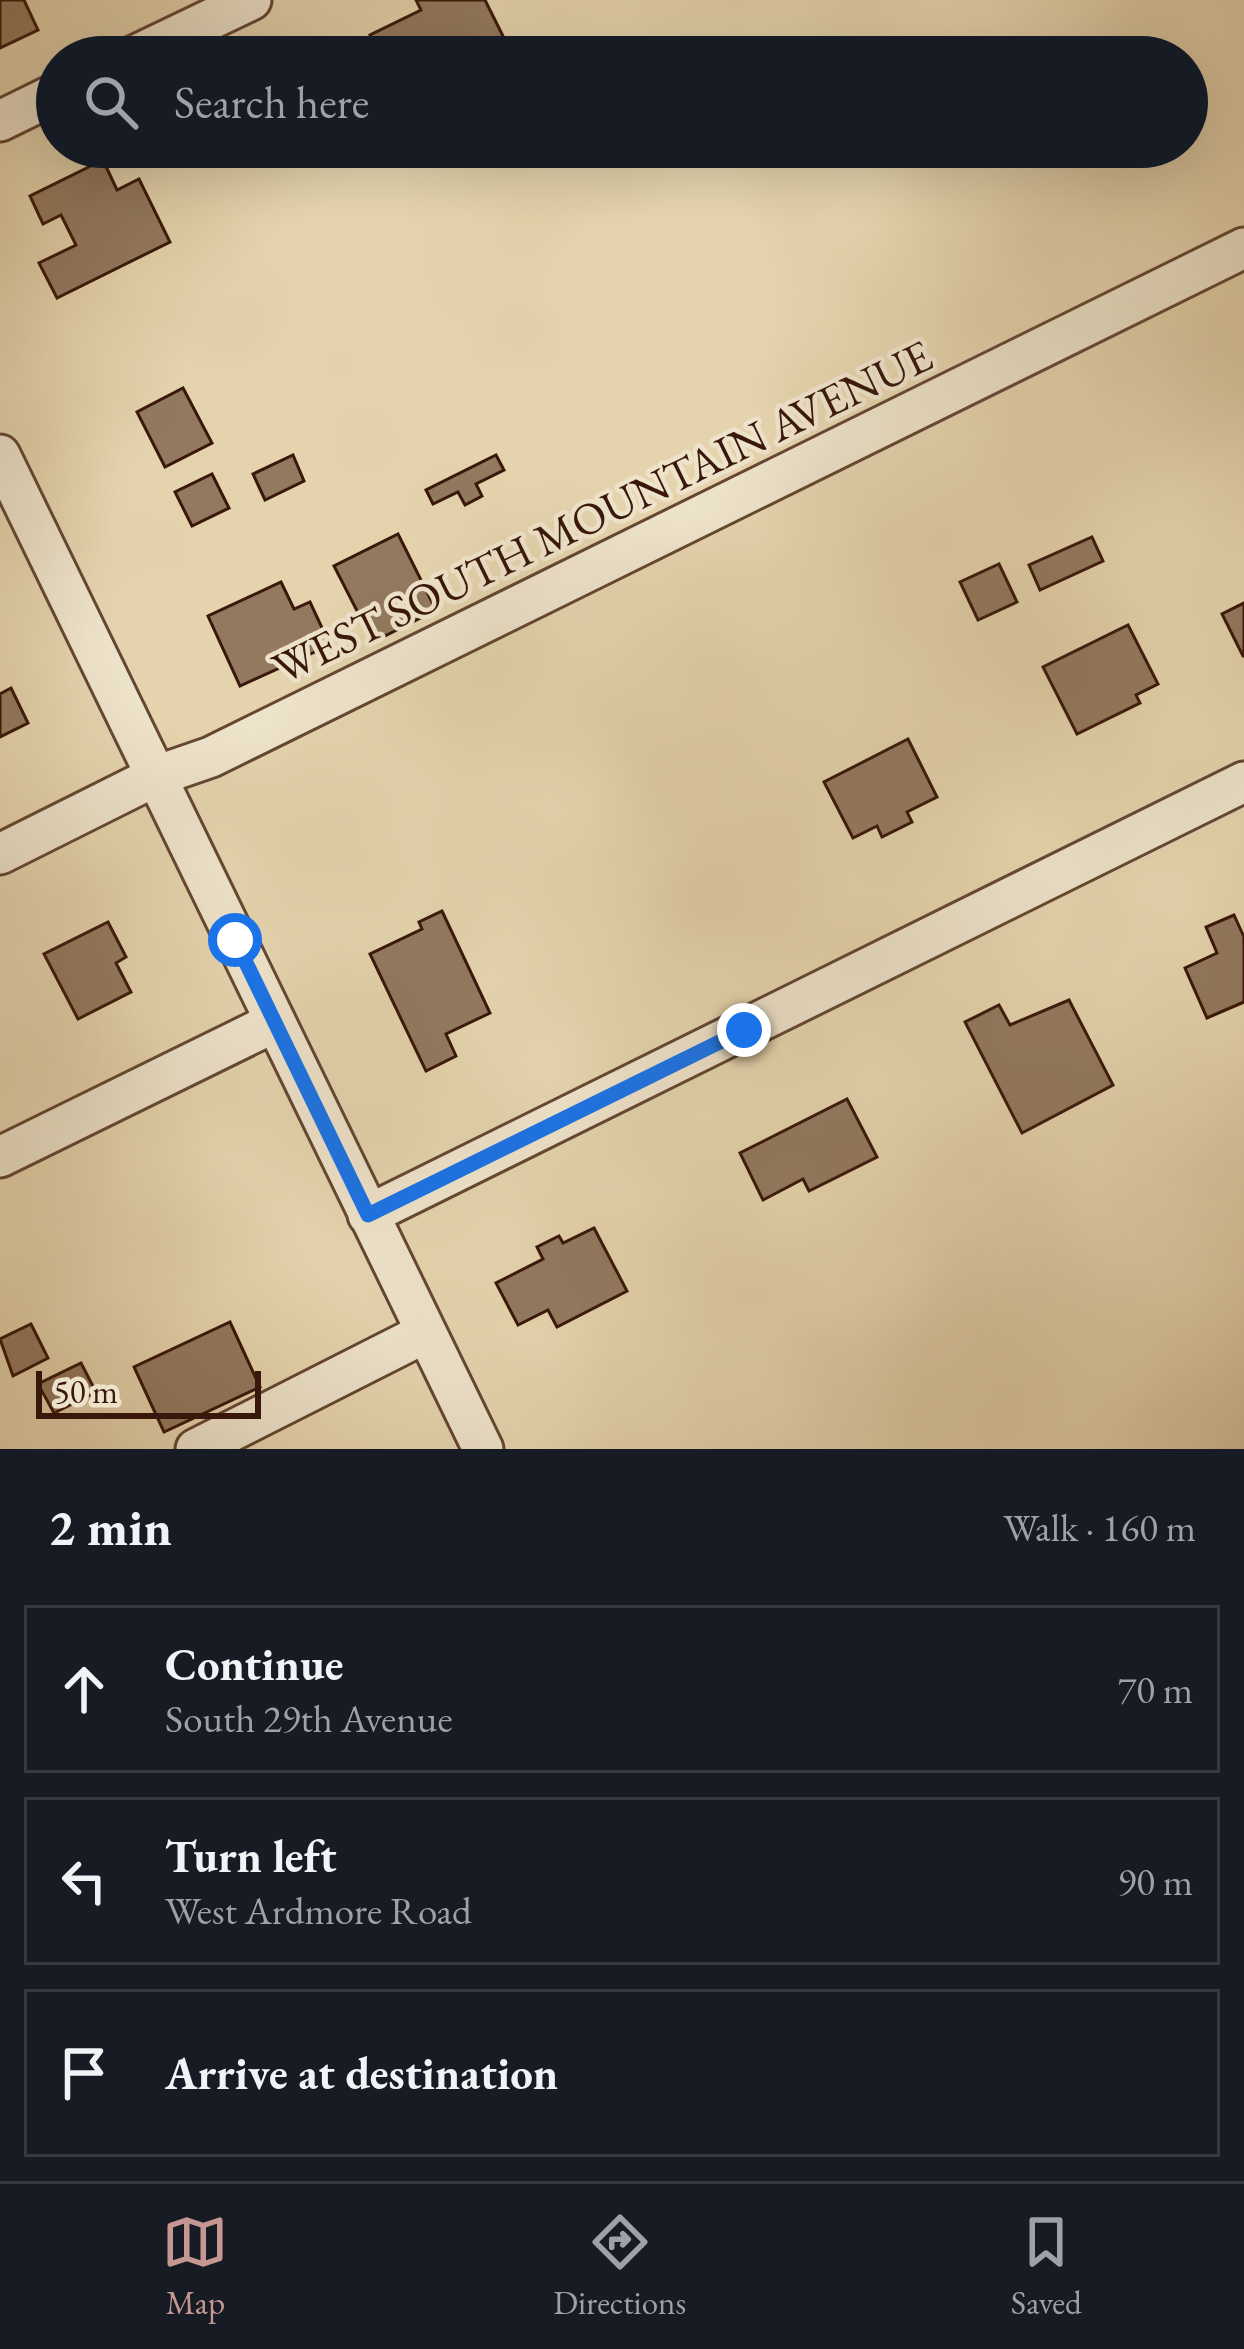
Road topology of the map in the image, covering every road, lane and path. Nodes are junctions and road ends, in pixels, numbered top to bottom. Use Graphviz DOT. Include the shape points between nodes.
graph roads {
  1 [pos="251,0"];
  2 [pos="176,36"];
  3 [pos="36,103"];
  4 [pos="0,121"];
  5 [pos="1244,248"];
  6 [pos="0,455"];
  7 [pos="156,776"];
  8 [pos="1244,782"];
  9 [pos="0,854"];
  10 [pos="274,1022"];
  11 [pos="0,1157"];
  12 [pos="368,1215"];
  13 [pos="425,1333"];
  14 [pos="196,1449"];
  15 [pos="483,1449"];
  1 -- 2 [label="street"];
  3 -- 4 [label="street"];
  5 -- 7 [label="street, WEST SOUTH MOUNTAIN AVENUE" via="211,758"];
  6 -- 7 [label="street"];
  7 -- 9 [label="street, WEST SOUTH MOUNTAIN AVENUE"];
  7 -- 10 [label="street"];
  8 -- 12 [label="street"];
  10 -- 11 [label="street"];
  10 -- 12 [label="street"];
  12 -- 13 [label="street"];
  13 -- 14 [label="street"];
  13 -- 15 [label="street"];
}
